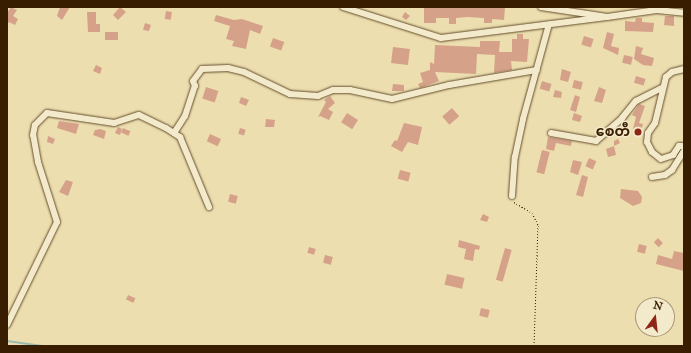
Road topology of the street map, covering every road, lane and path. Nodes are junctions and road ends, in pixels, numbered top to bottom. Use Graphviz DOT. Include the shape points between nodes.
graph roads {
  1 [pos="342,7"];
  2 [pos="541,7"];
  3 [pos="637,10"];
  4 [pos="684,13"];
  5 [pos="607,17"];
  6 [pos="549,24"];
  7 [pos="684,69"];
  8 [pos="537,70"];
  9 [pos="662,88"];
  10 [pos="174,133"];
  11 [pos="551,133"];
  12 [pos="684,146"];
  13 [pos="684,151"];
  14 [pos="652,177"];
  15 [pos="512,196"];
  16 [pos="209,207"];
  17 [pos="7,325"];
  18 [pos="534,346"];
  1 -- 6 [label="street" via="441,38"];
  2 -- 5 [label="street"];
  3 -- 4 [label="street"];
  3 -- 5 [label="street"];
  5 -- 6 [label="street"];
  6 -- 8 [label="street"];
  7 -- 9 [label="street" via="672,72 666,77"];
  8 -- 10 [label="street" via="450,85 392,99 350,90 333,90 318,96 290,94 244,72 228,68 202,69 192,81 195,86 185,116"];
  8 -- 15 [label="street" via="515,157"];
  9 -- 11 [label="street" via="636,101 622,118 596,140"];
  9 -- 12 [label="street" via="655,123 648,133 647,142 652,152 661,159 673,155 678,146"];
  10 -- 16 [label="street" via="180,137"];
  10 -- 17 [label="street" via="139,115 114,123 47,113 35,125 33,135 38,162 57,222"];
  13 -- 14 [label="street" via="672,170 665,175"];
  15 -- 18 [label="path" via="513,202 532,213 538,225"];
}
